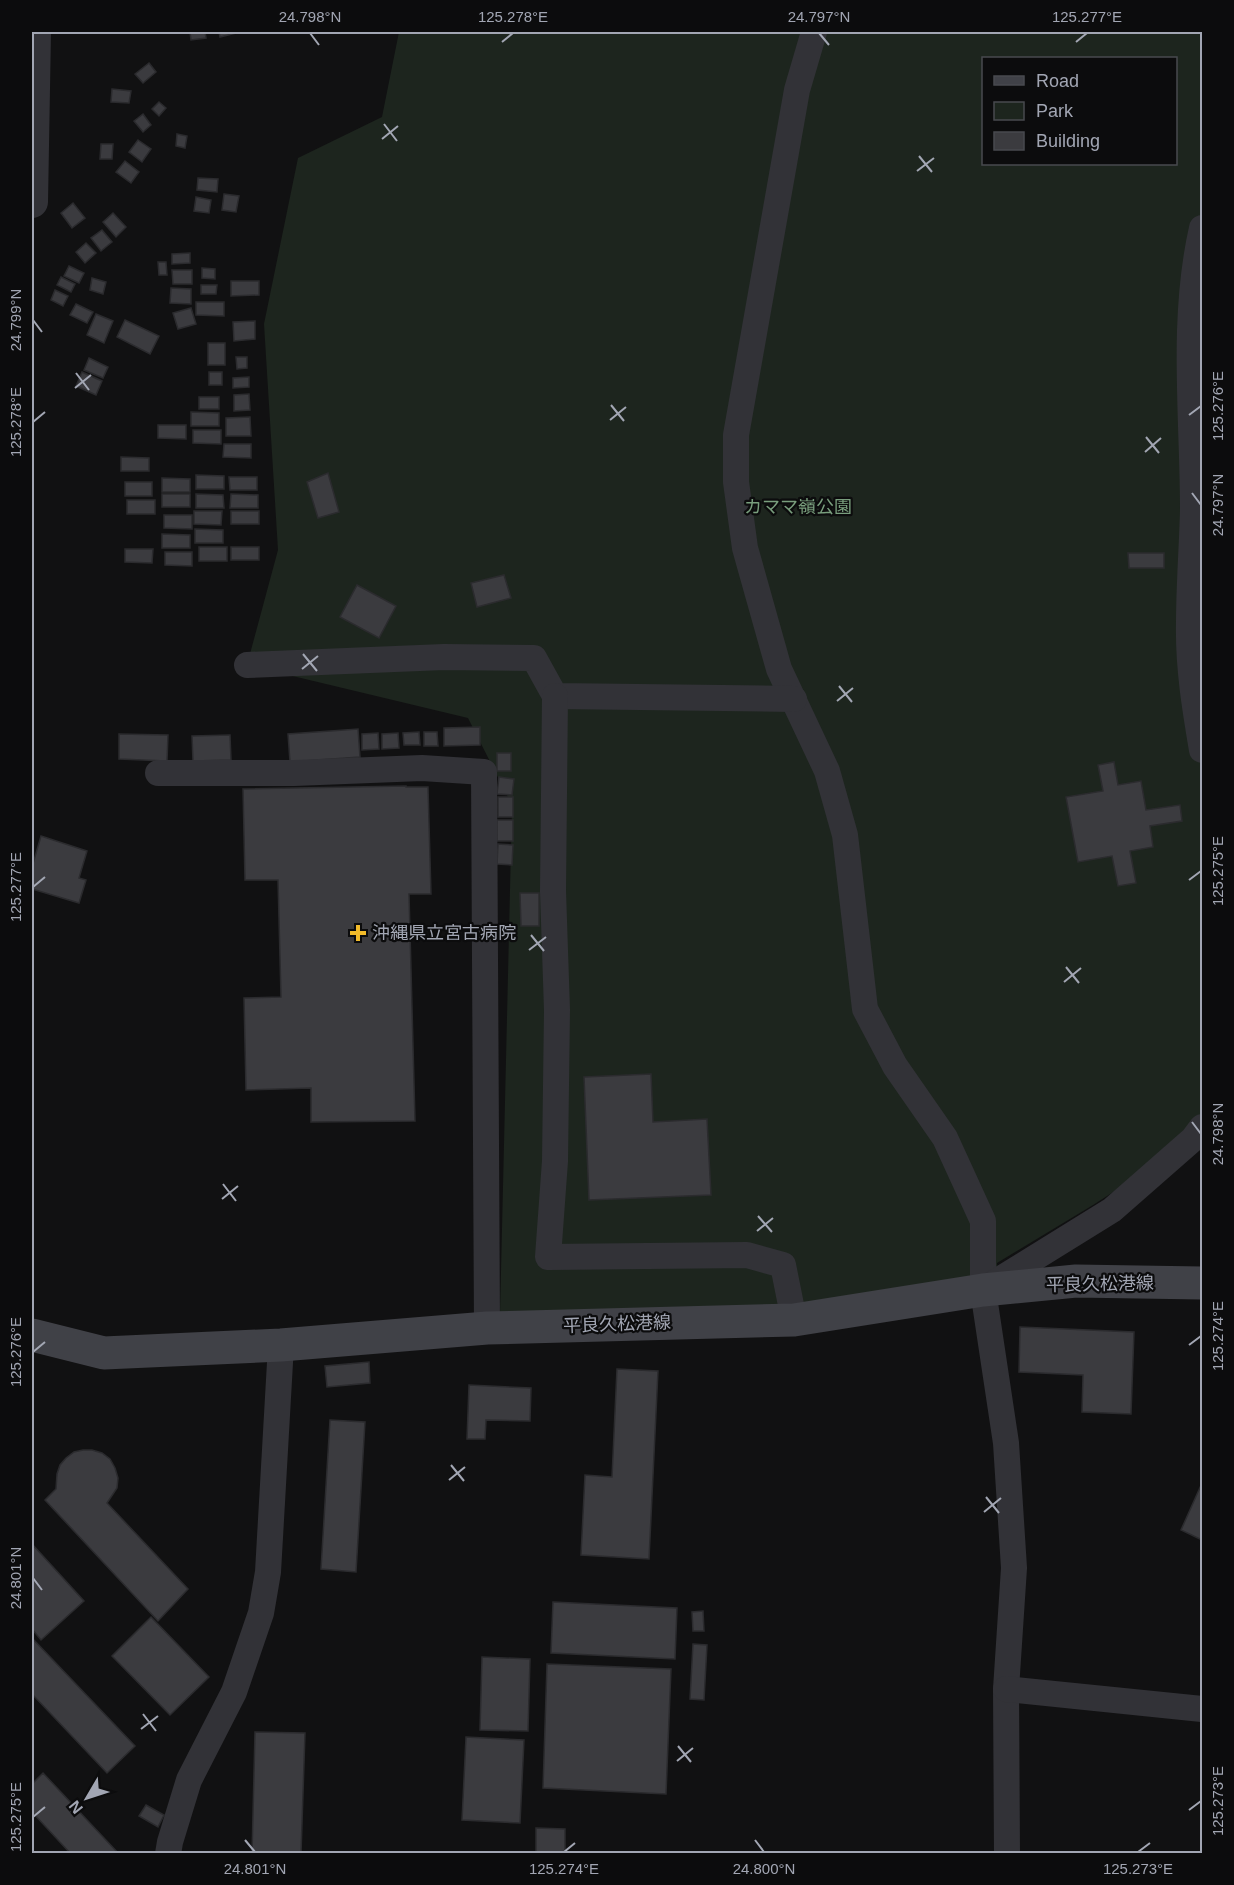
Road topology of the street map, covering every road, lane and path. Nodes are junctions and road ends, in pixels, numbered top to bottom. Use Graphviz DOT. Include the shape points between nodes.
graph roads {
  1 [pos="35,32"];
  2 [pos="814,32"];
  3 [pos="32,202"];
  4 [pos="1203,228"];
  5 [pos="1196,356"];
  6 [pos="1196,626"];
  7 [pos="247,665"];
  8 [pos="555,696"];
  9 [pos="794,699"];
  10 [pos="1203,750"];
  11 [pos="158,773"];
  12 [pos="1203,1127"];
  13 [pos="1203,1283"];
  14 [pos="983,1290"];
  15 [pos="794,1320"];
  16 [pos="487,1328"];
  17 [pos="32,1335"];
  18 [pos="281,1345"];
  19 [pos="1006,1689"];
  20 [pos="1203,1709"];
  21 [pos="168,1854"];
  22 [pos="1008,1854"];
  1 -- 3 [label="street"];
  2 -- 9 [label="street" via="796,90 736,435 736,482 745,548 779,669"];
  4 -- 5 [label="street" via="1191,294"];
  5 -- 6 [label="street" via="1192,509"];
  6 -- 10 [label="street" via="1194,705"];
  7 -- 8 [label="street" via="444,657 534,658"];
  8 -- 9 [label="street"];
  8 -- 15 [label="street" via="553,891 557,1010 555,1161 548,1257 747,1255 783,1264"];
  9 -- 14 [label="street" via="827,771 845,835 865,1009 896,1066 945,1138 983,1221"];
  11 -- 16 [label="street" via="422,768 484,772"];
  12 -- 14 [label="street" via="1112,1210"];
  13 -- 14 [label="main road, 平良久松港線" via="1076,1281"];
  14 -- 15 [label="main road, 平良久松港線"];
  14 -- 19 [label="street" via="1006,1443 1014,1568"];
  15 -- 16 [label="main road, 平良久松港線"];
  16 -- 18 [label="main road, 平良久松港線"];
  17 -- 18 [label="main road, 平良久松港線" via="104,1353"];
  18 -- 21 [label="street" via="268,1572 261,1613 234,1692 189,1780"];
  19 -- 20 [label="street"];
  19 -- 22 [label="street"];
}
